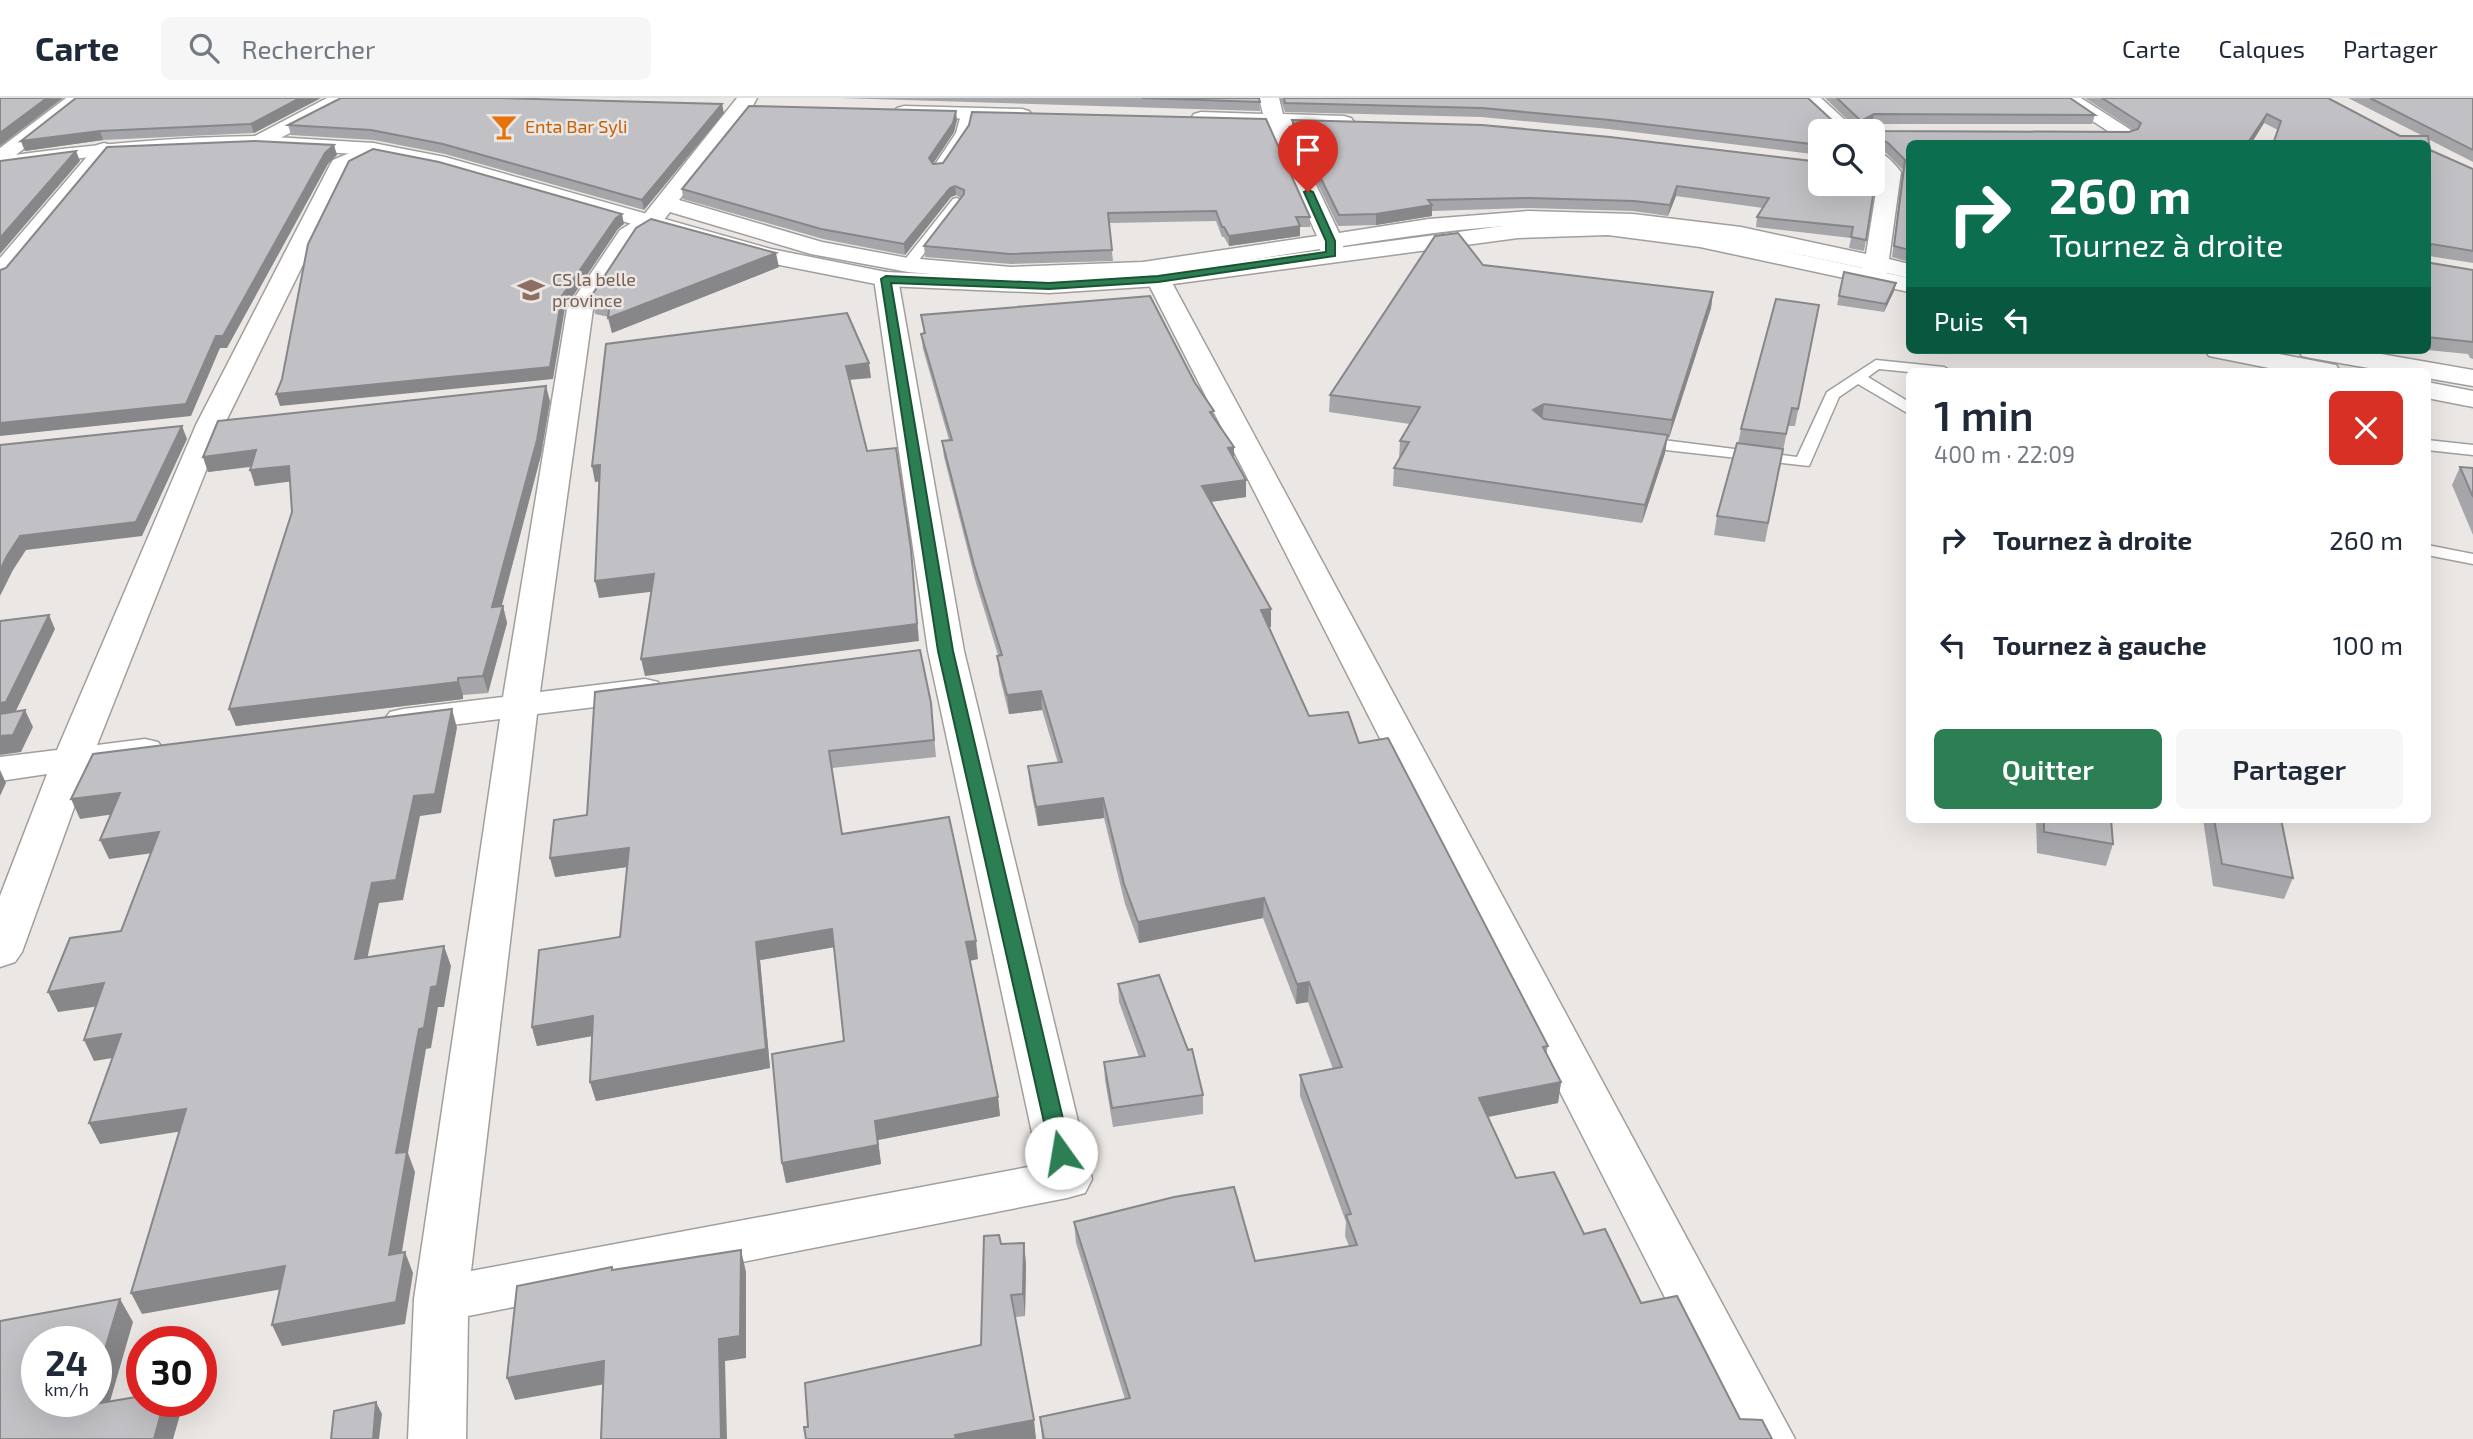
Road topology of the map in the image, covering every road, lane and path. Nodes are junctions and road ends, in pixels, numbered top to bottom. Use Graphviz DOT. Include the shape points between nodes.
graph roads {
  1 [pos="78,98"];
  2 [pos="342,98"];
  3 [pos="1269,98"];
  4 [pos="1809,98"];
  5 [pos="2067,98"];
  6 [pos="749,104"];
  7 [pos="715,106"];
  8 [pos="883,111"];
  9 [pos="966,113"];
  10 [pos="1047,115"];
  11 [pos="1181,118"];
  12 [pos="1833,119"];
  13 [pos="1275,120"];
  14 [pos="1357,122"];
  15 [pos="2123,132"];
  16 [pos="2083,133"];
  17 [pos="2136,140"];
  18 [pos="258,142"];
  19 [pos="104,149"];
  20 [pos="373,149"];
  21 [pos="0,160"];
  22 [pos="938,169"];
  23 [pos="1891,173"];
  24 [pos="957,202"];
  25 [pos="658,212"];
  26 [pos="1331,247"];
  27 [pos="1875,271"];
  28 [pos="1906,271"];
  29 [pos="897,272"];
  30 [pos="0,273"];
  31 [pos="1158,279"];
  32 [pos="1906,284"];
  33 [pos="2239,354"];
  34 [pos="2329,354"];
  35 [pos="1915,368"];
  36 [pos="2311,368"];
  37 [pos="2392,368"];
  38 [pos="1858,377"];
  39 [pos="2431,377"];
  40 [pos="2450,381"];
  41 [pos="1906,407"];
  42 [pos="1624,440"];
  43 [pos="2431,445"];
  44 [pos="2473,450"];
  45 [pos="2431,551"];
  46 [pos="2473,559"];
  47 [pos="685,685"];
  48 [pos="520,706"];
  49 [pos="371,724"];
  50 [pos="180,746"];
  51 [pos="72,759"];
  52 [pos="0,769"];
  53 [pos="0,952"];
  54 [pos="441,1298"];
  55 [pos="437,1439"];
  56 [pos="1766,1439"];
  1 -- 21 [label="street"];
  2 -- 18 [label="street"];
  3 -- 13 [label="street"];
  4 -- 12 [label="street"];
  5 -- 15 [label="street"];
  6 -- 7 [label="street"];
  6 -- 25 [label="street"];
  8 -- 9 [label="street"];
  9 -- 10 [label="street"];
  9 -- 22 [label="lane" via="962,133"];
  11 -- 13 [label="street"];
  13 -- 14 [label="street"];
  13 -- 26 [label="street"];
  15 -- 16 [label="street"];
  15 -- 17 [label="street"];
  18 -- 19 [label="street"];
  18 -- 20 [label="street"];
  19 -- 21 [label="street"];
  19 -- 30 [label="street"];
  20 -- 25 [label="street"];
  20 -- 51 [label="street" via="341,165 210,425"];
  23 -- 27 [label="street"];
  24 -- 29 [label="lane"];
  25 -- 29 [label="street" via="819,248"];
  25 -- 48 [label="street" via="628,235 580,309 552,390"];
  26 -- 27 [label="street" via="1429,226 1528,218 1633,221 1741,234"];
  26 -- 29 [label="street" via="1143,269"];
  26 -- 31 [label="street"];
  27 -- 28 [label="street"];
  27 -- 32 [label="street"];
  29 -- 31 [label="street" via="1049,286"];
  29 -- 54 [label="street" via="932,653 1067,1179"];
  31 -- 56 [label="street"];
  33 -- 36 [label="street"];
  34 -- 37 [label="street"];
  35 -- 38 [label="lane" via="1876,364"];
  38 -- 41 [label="lane"];
  38 -- 42 [label="lane" via="1832,395 1803,463"];
  39 -- 40 [label="street"];
  43 -- 44 [label="lane"];
  45 -- 46 [label="lane"];
  47 -- 48 [label="street"];
  48 -- 49 [label="street"];
  48 -- 54 [label="street"];
  50 -- 51 [label="street"];
  51 -- 52 [label="street"];
  51 -- 53 [label="street"];
  54 -- 55 [label="street"];
}
